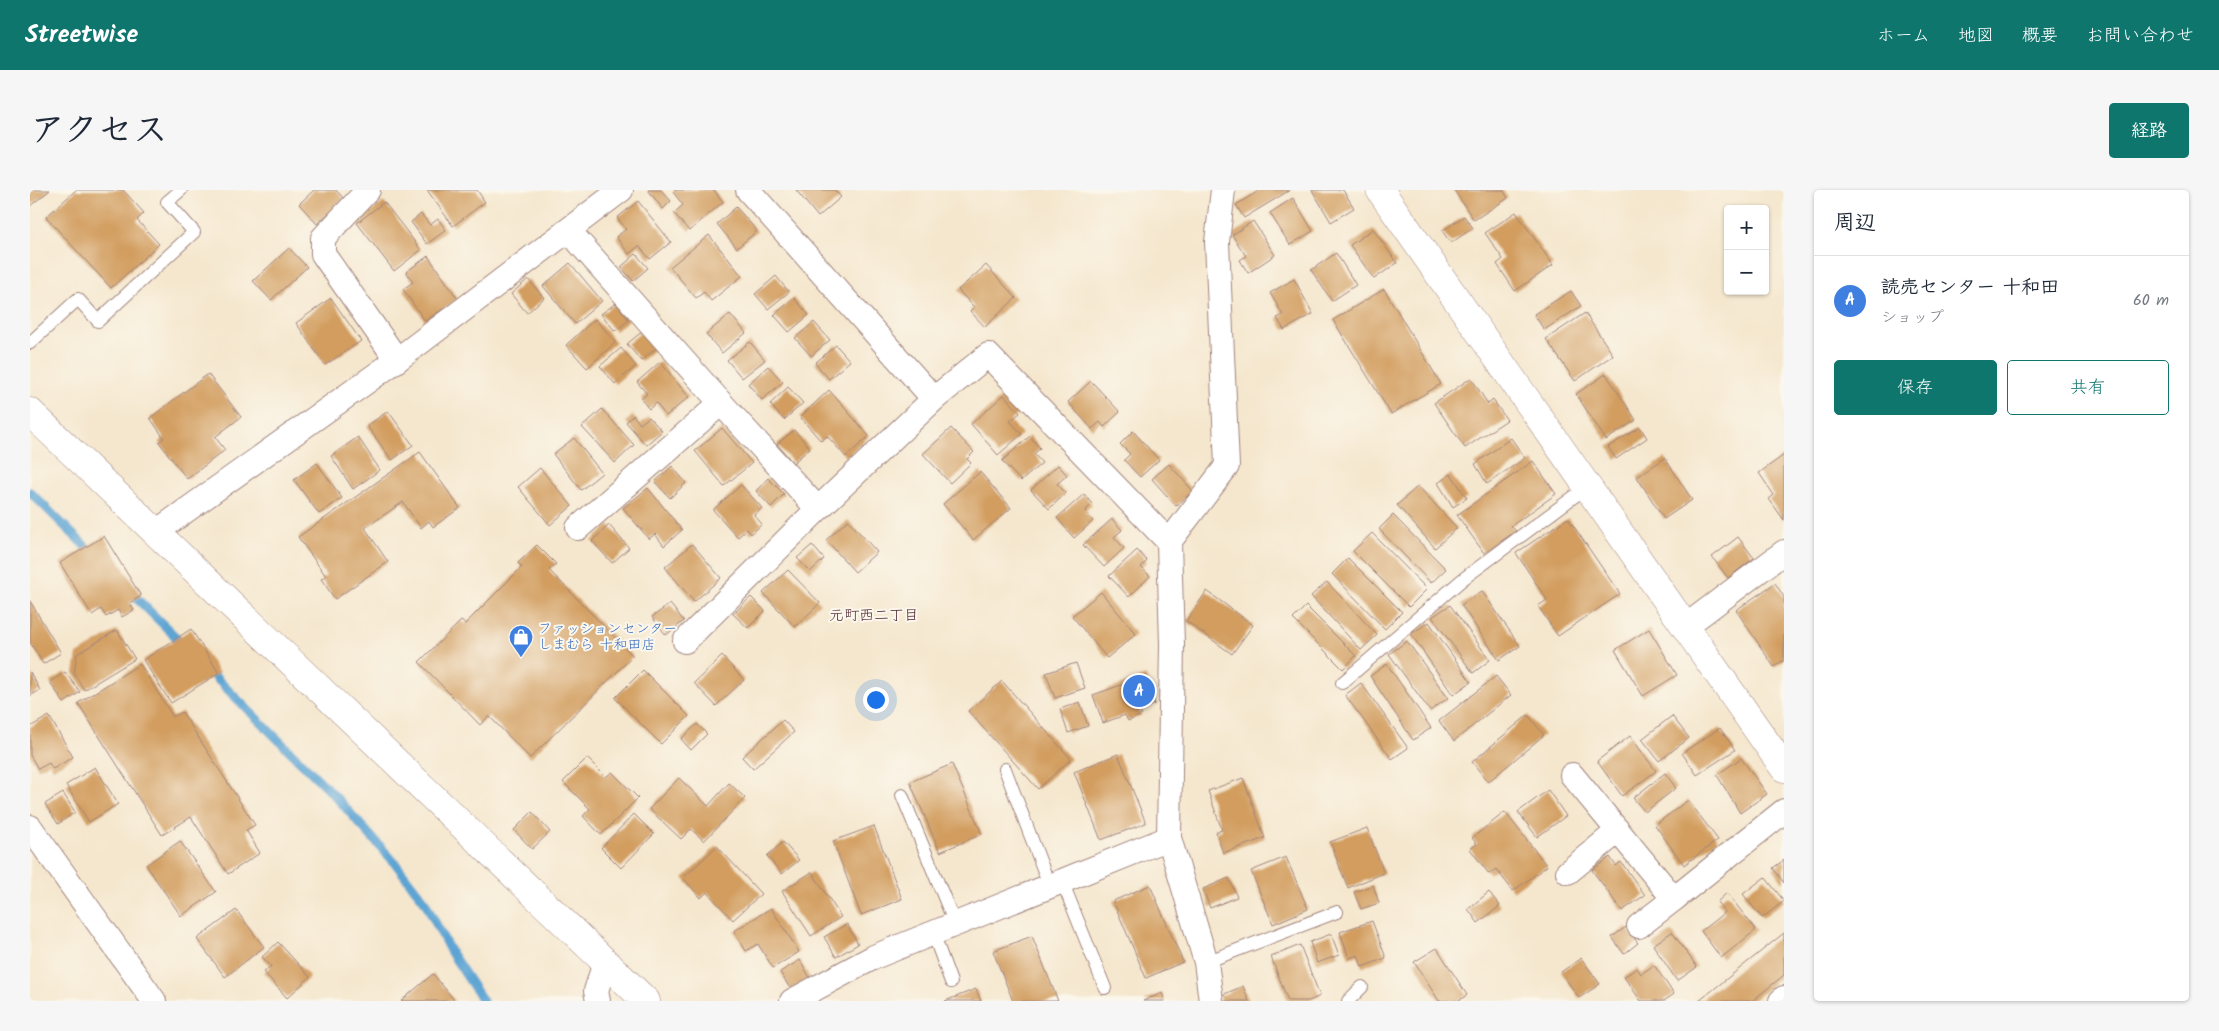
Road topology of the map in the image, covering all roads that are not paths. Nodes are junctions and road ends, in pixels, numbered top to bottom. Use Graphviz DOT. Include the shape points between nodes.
graph roads {
  1 [pos="181,190"];
  2 [pos="368,190"];
  3 [pos="621,190"];
  4 [pos="748,190"];
  5 [pos="1222,190"];
  6 [pos="1380,190"];
  7 [pos="569,231"];
  8 [pos="30,343"];
  9 [pos="397,360"];
  10 [pos="934,399"];
  11 [pos="721,403"];
  12 [pos="30,412"];
  13 [pos="1587,487"];
  14 [pos="818,508"];
  15 [pos="578,528"];
  16 [pos="156,532"];
  17 [pos="1169,542"];
  18 [pos="1784,552"];
  19 [pos="1686,626"];
  20 [pos="685,640"];
  21 [pos="1342,683"];
  22 [pos="1784,768"];
  23 [pos="1005,769"];
  24 [pos="1572,775"];
  25 [pos="902,795"];
  26 [pos="1784,811"];
  27 [pos="30,827"];
  28 [pos="1618,831"];
  29 [pos="1168,838"];
  30 [pos="1568,872"];
  31 [pos="1056,884"];
  32 [pos="1674,899"];
  33 [pos="1336,912"];
  34 [pos="955,924"];
  35 [pos="1639,926"];
  36 [pos="933,933"];
  37 [pos="605,962"];
  38 [pos="1206,962"];
  39 [pos="951,982"];
  40 [pos="1362,987"];
  41 [pos="1105,988"];
  42 [pos="1784,998"];
  43 [pos="154,1001"];
  44 [pos="598,1001"];
  45 [pos="646,1001"];
  46 [pos="792,1001"];
  47 [pos="1211,1001"];
  48 [pos="1348,1001"];
  49 [pos="1781,1001"];
  1 -- 8 [label="lane" via="167,202 194,232 98,321 78,299"];
  2 -- 9 [label="street" via="323,238 323,254"];
  3 -- 7 [label="street"];
  4 -- 10 [label="street"];
  5 -- 17 [label="street" via="1218,242 1226,466"];
  6 -- 13 [label="street"];
  7 -- 9 [label="street"];
  7 -- 11 [label="street"];
  9 -- 16 [label="street"];
  10 -- 14 [label="street"];
  10 -- 17 [label="street" via="988,355"];
  11 -- 14 [label="street"];
  11 -- 15 [label="street"];
  12 -- 16 [label="street"];
  13 -- 19 [label="street"];
  13 -- 21 [label="lane" via="1462,579"];
  14 -- 20 [label="street"];
  16 -- 37 [label="street"];
  17 -- 29 [label="street" via="1172,644"];
  18 -- 19 [label="street"];
  19 -- 22 [label="street"];
  23 -- 31 [label="lane"];
  24 -- 28 [label="street"];
  25 -- 34 [label="lane"];
  26 -- 32 [label="street"];
  27 -- 43 [label="street"];
  28 -- 30 [label="street"];
  28 -- 32 [label="street"];
  29 -- 31 [label="street"];
  29 -- 38 [label="street"];
  31 -- 34 [label="street"];
  31 -- 41 [label="lane"];
  32 -- 35 [label="street"];
  33 -- 38 [label="lane"];
  34 -- 36 [label="street"];
  36 -- 39 [label="lane"];
  36 -- 46 [label="street" via="874,957"];
  37 -- 44 [label="street" via="596,991"];
  37 -- 45 [label="street"];
  38 -- 47 [label="street"];
  40 -- 48 [label="lane"];
  42 -- 49 [label="street"];
}
